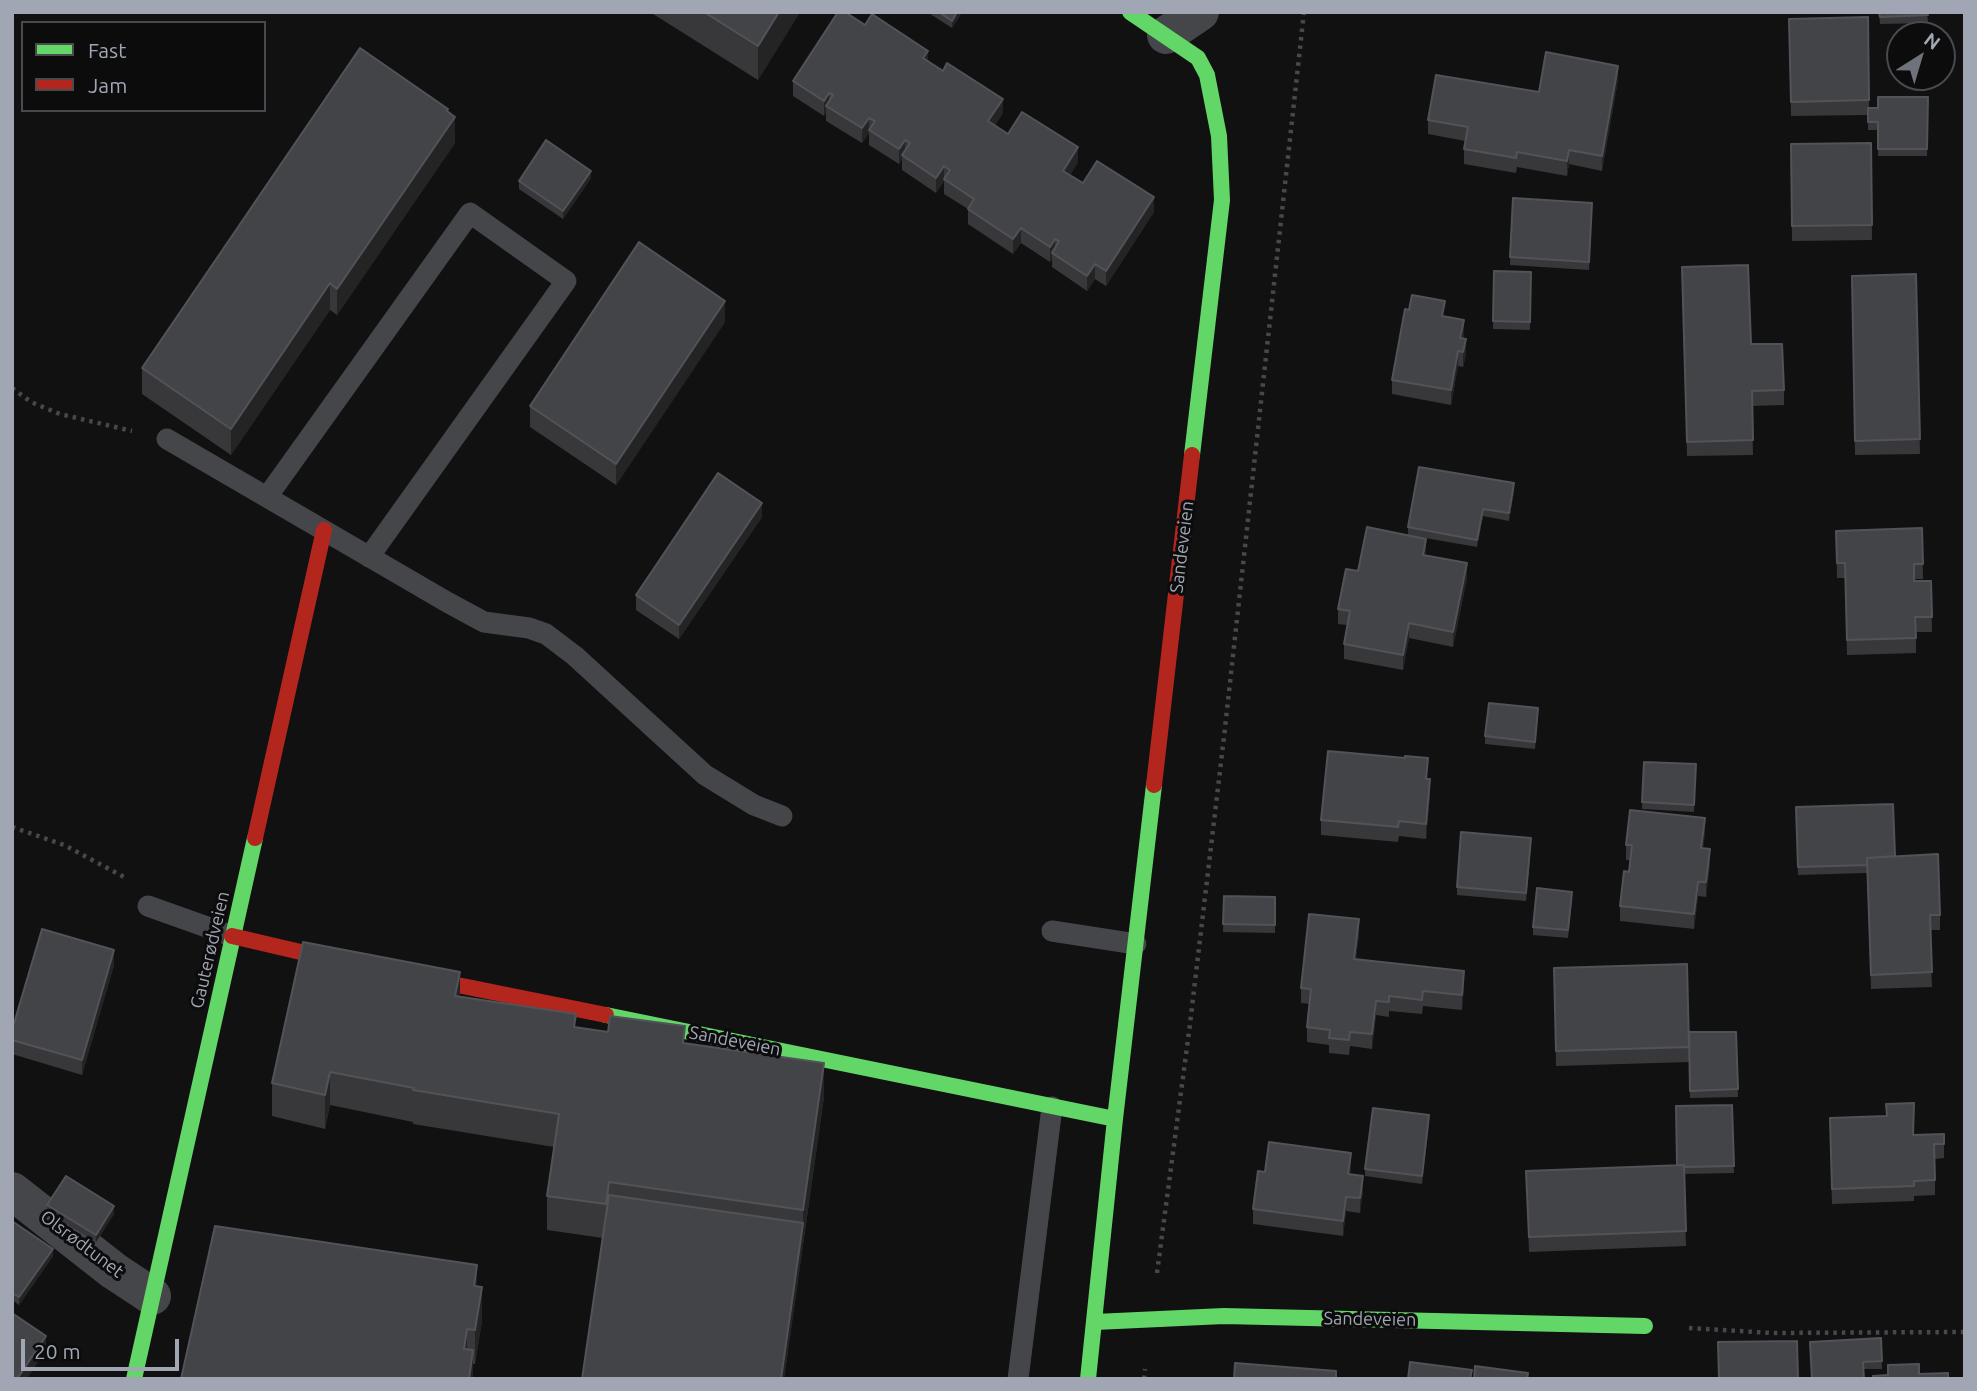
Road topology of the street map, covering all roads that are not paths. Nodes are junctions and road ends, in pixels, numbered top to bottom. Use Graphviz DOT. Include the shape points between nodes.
graph roads {
  1 [pos="1130,12"];
  2 [pos="1200,12"];
  3 [pos="1166,35"];
  4 [pos="167,439"];
  5 [pos="267,497"];
  6 [pos="324,530"];
  7 [pos="369,557"];
  8 [pos="782,816"];
  9 [pos="148,906"];
  10 [pos="1052,930"];
  11 [pos="232,936"];
  12 [pos="1136,944"];
  13 [pos="367,967"];
  14 [pos="395,972"];
  15 [pos="1052,1107"];
  16 [pos="1115,1119"];
  17 [pos="12,1191"];
  18 [pos="152,1296"];
  19 [pos="1095,1322"];
  20 [pos="1641,1326"];
  21 [pos="134,1379"];
  22 [pos="1018,1379"];
  23 [pos="1088,1379"];
  1 -- 3 [label="street, Sandeveien"];
  2 -- 3 [label="street"];
  3 -- 12 [label="street, Sandeveien" via="1198,58 1207,75 1219,136 1222,200"];
  4 -- 5 [label="lane"];
  5 -- 6 [label="lane"];
  5 -- 7 [label="lane" via="470,213 566,281"];
  6 -- 7 [label="lane"];
  6 -- 11 [label="street, Gauterødveien"];
  7 -- 8 [label="lane" via="484,622 546,634 705,775"];
  9 -- 11 [label="lane"];
  10 -- 12 [label="lane"];
  11 -- 13 [label="street"];
  11 -- 18 [label="street, Gauterødveien"];
  12 -- 16 [label="street, Sandeveien"];
  14 -- 15 [label="street, Sandeveien"];
  15 -- 16 [label="street, Sandeveien"];
  15 -- 22 [label="lane"];
  16 -- 19 [label="street, Sandeveien"];
  17 -- 18 [label="street, Olsrødtunet"];
  18 -- 21 [label="street, Gauterødveien"];
  19 -- 20 [label="street, Sandeveien" via="1224,1316"];
  19 -- 23 [label="street, Sandeveien"];
}
